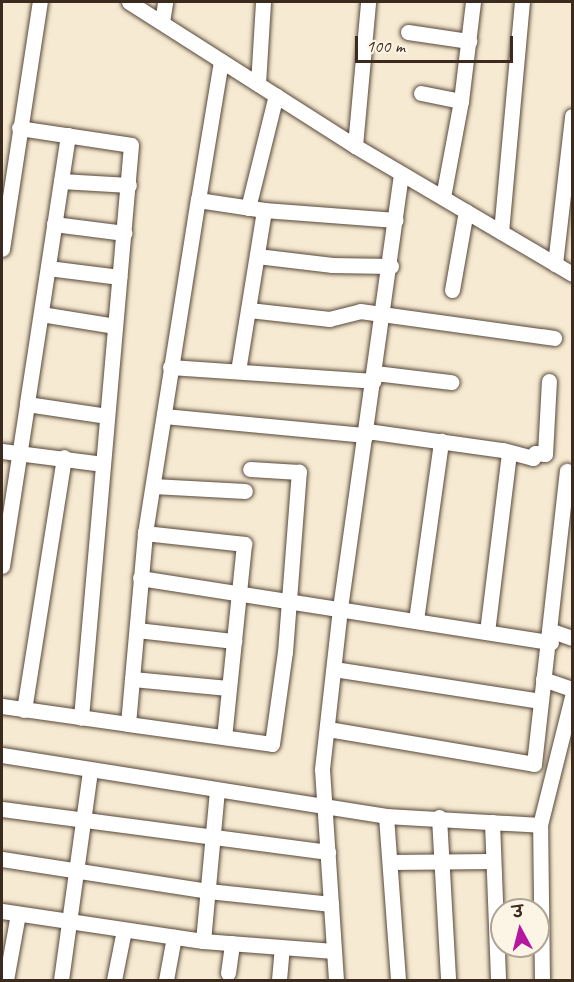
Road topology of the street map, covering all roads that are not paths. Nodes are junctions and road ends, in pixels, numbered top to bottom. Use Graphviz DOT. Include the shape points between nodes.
graph roads {
  1 [pos="40,2"];
  2 [pos="129,2"];
  3 [pos="165,2"];
  4 [pos="263,2"];
  5 [pos="368,2"];
  6 [pos="473,2"];
  7 [pos="522,2"];
  8 [pos="162,22"];
  9 [pos="408,33"];
  10 [pos="469,41"];
  11 [pos="221,61"];
  12 [pos="258,84"];
  13 [pos="421,93"];
  14 [pos="276,96"];
  15 [pos="461,101"];
  16 [pos="573,116"];
  17 [pos="19,128"];
  18 [pos="68,135"];
  19 [pos="355,147"];
  20 [pos="401,174"];
  21 [pos="61,181"];
  22 [pos="129,185"];
  23 [pos="443,197"];
  24 [pos="198,200"];
  25 [pos="256,209"];
  26 [pos="466,211"];
  27 [pos="396,220"];
  28 [pos="54,224"];
  29 [pos="501,232"];
  30 [pos="124,233"];
  31 [pos="2,246"];
  32 [pos="257,256"];
  33 [pos="555,264"];
  34 [pos="391,266"];
  35 [pos="48,268"];
  36 [pos="573,274"];
  37 [pos="119,278"];
  38 [pos="452,290"];
  39 [pos="249,310"];
  40 [pos="41,314"];
  41 [pos="384,314"];
  42 [pos="115,326"];
  43 [pos="554,338"];
  44 [pos="170,367"];
  45 [pos="238,371"];
  46 [pos="374,377"];
  47 [pos="549,381"];
  48 [pos="451,382"];
  49 [pos="27,404"];
  50 [pos="107,416"];
  51 [pos="164,416"];
  52 [pos="366,433"];
  53 [pos="441,441"];
  54 [pos="2,451"];
  55 [pos="19,452"];
  56 [pos="509,454"];
  57 [pos="64,458"];
  58 [pos="103,464"];
  59 [pos="250,469"];
  60 [pos="567,471"];
  61 [pos="153,486"];
  62 [pos="245,491"];
  63 [pos="145,533"];
  64 [pos="2,566"];
  65 [pos="140,578"];
  66 [pos="238,595"];
  67 [pos="288,601"];
  68 [pos="340,608"];
  69 [pos="416,620"];
  70 [pos="137,630"];
  71 [pos="487,632"];
  72 [pos="551,637"];
  73 [pos="573,638"];
  74 [pos="234,641"];
  75 [pos="334,669"];
  76 [pos="132,679"];
  77 [pos="543,679"];
  78 [pos="228,688"];
  79 [pos="573,689"];
  80 [pos="573,698"];
  81 [pos="541,701"];
  82 [pos="2,706"];
  83 [pos="24,710"];
  84 [pos="81,718"];
  85 [pos="128,724"];
  86 [pos="328,729"];
  87 [pos="224,737"];
  88 [pos="2,755"];
  89 [pos="90,770"];
  90 [pos="217,790"];
  91 [pos="325,805"];
  92 [pos="2,809"];
  93 [pos="386,816"];
  94 [pos="439,817"];
  95 [pos="83,821"];
  96 [pos="492,822"];
  97 [pos="540,825"];
  98 [pos="212,839"];
  99 [pos="328,852"];
  100 [pos="2,859"];
  101 [pos="492,861"];
  102 [pos="390,862"];
  103 [pos="439,862"];
  104 [pos="77,872"];
  105 [pos="208,891"];
  106 [pos="331,904"];
  107 [pos="2,911"];
  108 [pos="18,914"];
  109 [pos="70,921"];
  110 [pos="124,930"];
  111 [pos="174,937"];
  112 [pos="203,941"];
  113 [pos="232,943"];
  114 [pos="282,948"];
  115 [pos="334,951"];
  116 [pos="228,973"];
  117 [pos="6,981"];
  118 [pos="61,981"];
  119 [pos="114,981"];
  120 [pos="166,981"];
  121 [pos="279,981"];
  122 [pos="336,981"];
  123 [pos="398,981"];
  124 [pos="448,981"];
  125 [pos="498,981"];
  126 [pos="542,981"];
  1 -- 17 [label="street"];
  2 -- 8 [label="street"];
  3 -- 8 [label="street"];
  4 -- 12 [label="street"];
  5 -- 19 [label="street"];
  6 -- 10 [label="street"];
  7 -- 29 [label="street"];
  8 -- 11 [label="street"];
  9 -- 10 [label="street"];
  10 -- 15 [label="street"];
  11 -- 12 [label="street"];
  11 -- 24 [label="street"];
  12 -- 14 [label="street"];
  13 -- 15 [label="street"];
  14 -- 19 [label="street"];
  14 -- 25 [label="street"];
  15 -- 23 [label="street"];
  16 -- 33 [label="street"];
  17 -- 18 [label="street"];
  17 -- 31 [label="street"];
  18 -- 21 [label="street"];
  18 -- 22 [label="street" via="131,145"];
  19 -- 20 [label="street"];
  20 -- 23 [label="street"];
  20 -- 27 [label="street"];
  21 -- 22 [label="street"];
  21 -- 28 [label="street"];
  22 -- 30 [label="street"];
  23 -- 26 [label="street"];
  24 -- 25 [label="street"];
  24 -- 44 [label="street"];
  25 -- 27 [label="street"];
  25 -- 32 [label="street"];
  26 -- 29 [label="street"];
  26 -- 38 [label="street"];
  27 -- 34 [label="street"];
  28 -- 30 [label="street"];
  28 -- 35 [label="street"];
  29 -- 33 [label="street"];
  30 -- 37 [label="street"];
  32 -- 34 [label="street" via="332,265"];
  32 -- 39 [label="street"];
  33 -- 36 [label="street"];
  34 -- 41 [label="street"];
  35 -- 37 [label="street"];
  35 -- 40 [label="street"];
  37 -- 42 [label="street"];
  39 -- 41 [label="street" via="329,319 354,311"];
  39 -- 45 [label="street"];
  40 -- 42 [label="street"];
  40 -- 49 [label="street"];
  41 -- 43 [label="street"];
  41 -- 46 [label="street"];
  42 -- 50 [label="street"];
  44 -- 45 [label="street"];
  44 -- 51 [label="street"];
  45 -- 46 [label="street"];
  46 -- 48 [label="street"];
  46 -- 52 [label="street"];
  47 -- 56 [label="street" via="545,454 535,453 533,458"];
  49 -- 50 [label="street"];
  49 -- 55 [label="street"];
  50 -- 58 [label="street"];
  51 -- 52 [label="street"];
  51 -- 61 [label="street"];
  52 -- 53 [label="street"];
  52 -- 68 [label="street"];
  53 -- 56 [label="street"];
  53 -- 69 [label="street"];
  54 -- 55 [label="street"];
  55 -- 57 [label="street"];
  55 -- 64 [label="street"];
  56 -- 71 [label="street"];
  57 -- 58 [label="street"];
  57 -- 83 [label="street"];
  58 -- 84 [label="street"];
  59 -- 67 [label="street" via="299,472"];
  60 -- 72 [label="street"];
  61 -- 62 [label="street"];
  61 -- 63 [label="street"];
  63 -- 65 [label="street"];
  63 -- 66 [label="street" via="244,544"];
  65 -- 66 [label="street"];
  65 -- 70 [label="street"];
  66 -- 67 [label="street"];
  66 -- 74 [label="street"];
  67 -- 68 [label="street"];
  67 -- 87 [label="street" via="272,744"];
  68 -- 69 [label="street"];
  68 -- 75 [label="street"];
  69 -- 71 [label="street"];
  70 -- 74 [label="street"];
  70 -- 76 [label="street"];
  71 -- 72 [label="street"];
  72 -- 73 [label="street"];
  72 -- 77 [label="street"];
  74 -- 78 [label="street"];
  75 -- 81 [label="street"];
  75 -- 86 [label="street"];
  76 -- 78 [label="street"];
  76 -- 85 [label="street"];
  77 -- 79 [label="street"];
  77 -- 81 [label="street"];
  78 -- 87 [label="street"];
  80 -- 97 [label="street"];
  81 -- 86 [label="street" via="534,764"];
  82 -- 83 [label="street"];
  83 -- 84 [label="street"];
  84 -- 85 [label="street"];
  85 -- 87 [label="street"];
  86 -- 91 [label="street" via="322,769"];
  88 -- 89 [label="street"];
  89 -- 90 [label="street"];
  89 -- 95 [label="street"];
  90 -- 91 [label="street"];
  90 -- 98 [label="street"];
  91 -- 93 [label="street"];
  91 -- 99 [label="street"];
  92 -- 95 [label="street"];
  93 -- 94 [label="street"];
  93 -- 102 [label="street"];
  94 -- 96 [label="street"];
  94 -- 103 [label="street"];
  95 -- 98 [label="street"];
  95 -- 104 [label="street"];
  96 -- 97 [label="street"];
  96 -- 101 [label="street"];
  97 -- 126 [label="street"];
  98 -- 99 [label="street"];
  98 -- 105 [label="street"];
  99 -- 106 [label="street"];
  100 -- 104 [label="street"];
  101 -- 103 [label="street"];
  101 -- 125 [label="street"];
  102 -- 103 [label="street"];
  102 -- 123 [label="street"];
  103 -- 124 [label="street"];
  104 -- 105 [label="street"];
  104 -- 109 [label="street"];
  105 -- 106 [label="street"];
  105 -- 112 [label="street"];
  106 -- 115 [label="street"];
  107 -- 108 [label="street"];
  108 -- 109 [label="street"];
  108 -- 117 [label="street"];
  109 -- 110 [label="street"];
  109 -- 118 [label="street"];
  110 -- 111 [label="street"];
  110 -- 119 [label="street"];
  111 -- 112 [label="street"];
  111 -- 120 [label="street"];
  112 -- 113 [label="street"];
  113 -- 114 [label="street"];
  113 -- 116 [label="street"];
  114 -- 115 [label="street"];
  114 -- 121 [label="street"];
  115 -- 122 [label="street"];
}
